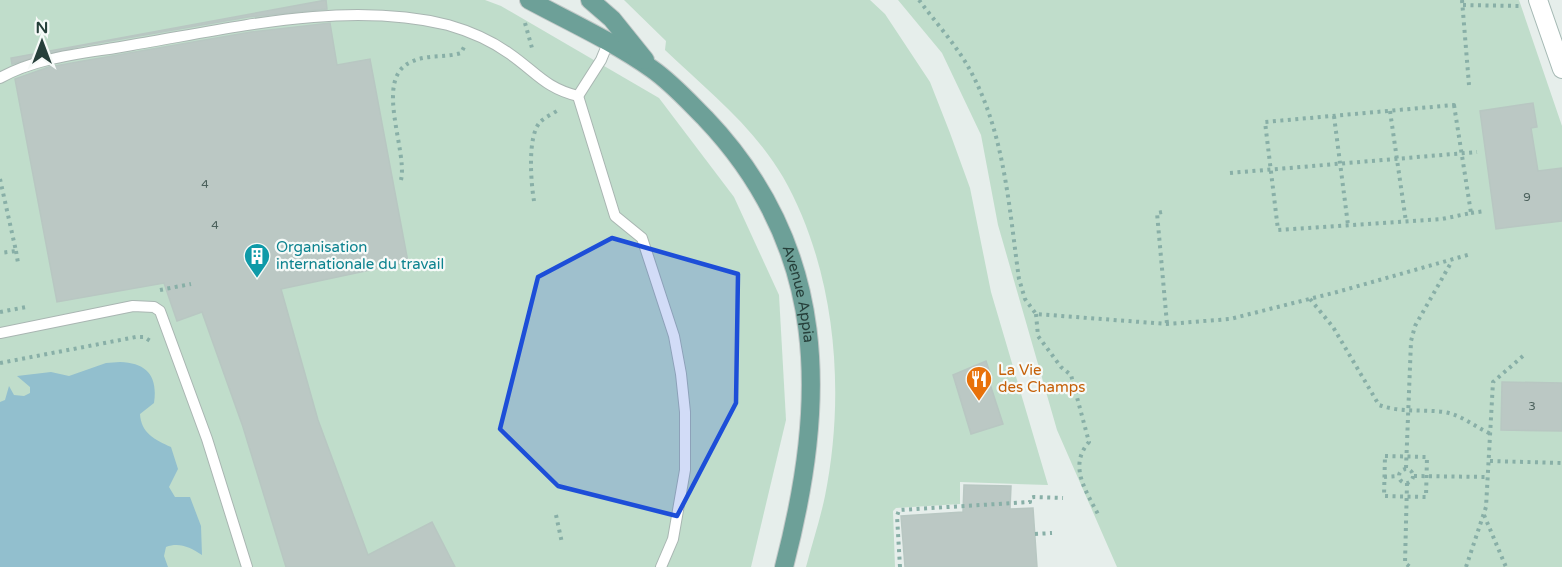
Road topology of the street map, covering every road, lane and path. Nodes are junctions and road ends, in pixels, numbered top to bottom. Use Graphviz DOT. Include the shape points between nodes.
graph roads {
  1 [pos="529,0"];
  2 [pos="590,0"];
  3 [pos="919,0"];
  4 [pos="1462,3"];
  5 [pos="1532,3"];
  6 [pos="523,20"];
  7 [pos="470,33"];
  8 [pos="608,43"];
  9 [pos="534,59"];
  10 [pos="1561,63"];
  11 [pos="652,68"];
  12 [pos="0,78"];
  13 [pos="1470,85"];
  14 [pos="578,96"];
  15 [pos="1390,111"];
  16 [pos="1334,116"];
  17 [pos="539,123"];
  18 [pos="1478,152"];
  19 [pos="1461,154"];
  20 [pos="1397,159"];
  21 [pos="1340,164"];
  22 [pos="1269,170"];
  23 [pos="1230,173"];
  24 [pos="0,179"];
  25 [pos="401,180"];
  26 [pos="534,201"];
  27 [pos="1485,211"];
  28 [pos="1162,212"];
  29 [pos="1471,213"];
  30 [pos="1406,222"];
  31 [pos="1348,225"];
  32 [pos="16,251"];
  33 [pos="0,253"];
  34 [pos="1471,254"];
  35 [pos="1452,260"];
  36 [pos="18,263"];
  37 [pos="1310,299"];
  38 [pos="36,305"];
  39 [pos="0,312"];
  40 [pos="1036,314"];
  41 [pos="1167,324"];
  42 [pos="0,333"];
  43 [pos="154,348"];
  44 [pos="1523,356"];
  45 [pos="0,363"];
  46 [pos="1407,412"];
  47 [pos="1491,434"];
  48 [pos="1407,456"];
  49 [pos="1490,461"];
  50 [pos="1562,463"];
  51 [pos="1406,468"];
  52 [pos="1399,476"];
  53 [pos="1414,476"];
  54 [pos="1384,477"];
  55 [pos="1427,477"];
  56 [pos="1489,477"];
  57 [pos="1407,483"];
  58 [pos="1407,497"];
  59 [pos="1063,498"];
  60 [pos="1484,514"];
  61 [pos="556,515"];
  62 [pos="1099,516"];
  63 [pos="1052,533"];
  64 [pos="1035,534"];
  65 [pos="562,543"];
  66 [pos="247,567"];
  67 [pos="661,567"];
  68 [pos="784,567"];
  69 [pos="900,567"];
  70 [pos="1410,567"];
  71 [pos="1466,567"];
  72 [pos="1505,567"];
  1 -- 8 [label="main road, Avenue Appia"];
  2 -- 11 [label="main road, Avenue Appia" via="612,19"];
  3 -- 40 [label="path" via="970,69 986,105 1000,147 1019,279 1025,299"];
  4 -- 5 [label="path"];
  4 -- 13 [label="path"];
  5 -- 10 [label="street"];
  6 -- 9 [label="path"];
  7 -- 12 [label="lane" via="427,19 330,14 85,54 27,67"];
  7 -- 14 [label="lane" via="509,53 557,91"];
  7 -- 25 [label="path" via="461,53 419,58 400,70 393,102"];
  8 -- 11 [label="main road, Avenue Appia"];
  8 -- 14 [label="lane"];
  11 -- 68 [label="main road, Avenue Appia" via="682,94 738,155 775,213 799,278 810,351 810,414 800,496"];
  14 -- 67 [label="lane" via="615,216 642,237 674,336 681,374 685,470 673,539"];
  15 -- 16 [label="path"];
  15 -- 19 [label="path" via="1454,105"];
  15 -- 20 [label="path"];
  16 -- 21 [label="path"];
  16 -- 22 [label="path" via="1265,122"];
  17 -- 26 [label="path" via="531,160"];
  18 -- 19 [label="path"];
  19 -- 20 [label="path"];
  19 -- 29 [label="path"];
  20 -- 21 [label="path"];
  20 -- 30 [label="path"];
  21 -- 22 [label="path"];
  21 -- 31 [label="path"];
  22 -- 23 [label="path"];
  22 -- 31 [label="path" via="1278,230"];
  24 -- 32 [label="path"];
  27 -- 29 [label="path"];
  28 -- 41 [label="path" via="1157,213"];
  29 -- 30 [label="path"];
  30 -- 31 [label="path"];
  32 -- 33 [label="path"];
  32 -- 36 [label="path"];
  34 -- 35 [label="path"];
  35 -- 37 [label="path"];
  35 -- 46 [label="path" via="1415,326"];
  37 -- 41 [label="path" via="1230,319"];
  37 -- 46 [label="path" via="1334,327 1379,405"];
  38 -- 39 [label="path"];
  40 -- 41 [label="path"];
  40 -- 62 [label="path" via="1038,336 1061,368 1071,375 1089,442 1080,452 1079,467 1083,486"];
  42 -- 66 [label="lane" via="133,306 160,311"];
  43 -- 45 [label="path" via="148,339 136,337"];
  44 -- 47 [label="path" via="1493,382"];
  46 -- 47 [label="path" via="1446,413 1464,418"];
  46 -- 48 [label="path"];
  47 -- 49 [label="path"];
  48 -- 51 [label="path"];
  48 -- 54 [label="path" via="1385,456"];
  48 -- 55 [label="path" via="1427,457"];
  49 -- 50 [label="path"];
  49 -- 56 [label="path"];
  51 -- 52 [label="path"];
  51 -- 53 [label="path"];
  52 -- 54 [label="path"];
  52 -- 57 [label="path"];
  53 -- 55 [label="path"];
  53 -- 57 [label="path"];
  54 -- 58 [label="path" via="1384,496"];
  55 -- 56 [label="path"];
  55 -- 58 [label="path" via="1426,497"];
  56 -- 60 [label="path"];
  57 -- 58 [label="path"];
  58 -- 70 [label="path" via="1404,546 1405,563"];
  59 -- 69 [label="path" via="1034,496 1029,502 899,510"];
  60 -- 71 [label="path"];
  60 -- 72 [label="path"];
  61 -- 65 [label="path"];
  63 -- 64 [label="path"];
}
